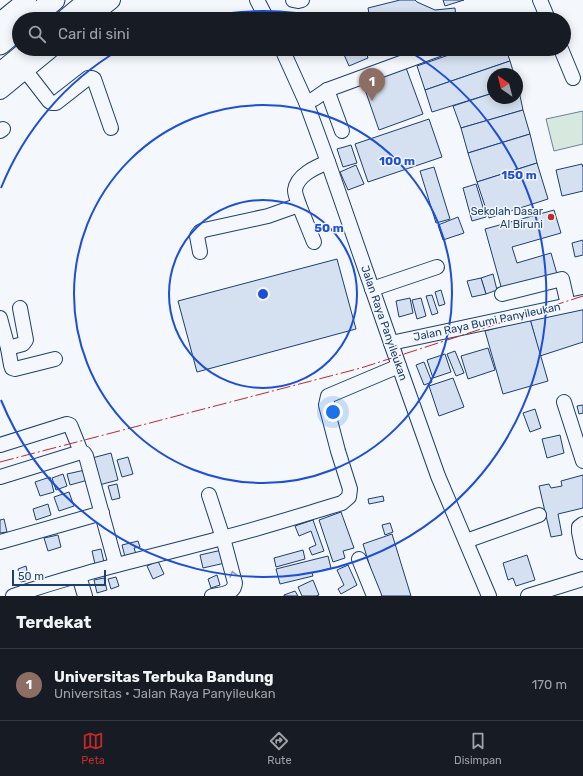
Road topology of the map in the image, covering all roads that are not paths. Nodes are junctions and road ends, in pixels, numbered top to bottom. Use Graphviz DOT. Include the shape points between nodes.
graph roads {
  1 [pos="54,0"];
  2 [pos="90,0"];
  3 [pos="110,0"];
  4 [pos="257,0"];
  5 [pos="293,0"];
  6 [pos="302,0"];
  7 [pos="540,0"];
  8 [pos="26,5"];
  9 [pos="15,12"];
  10 [pos="75,12"];
  11 [pos="95,12"];
  12 [pos="263,12"];
  13 [pos="545,12"];
  14 [pos="12,14"];
  15 [pos="0,22"];
  16 [pos="12,34"];
  17 [pos="0,44"];
  18 [pos="22,56"];
  19 [pos="42,56"];
  20 [pos="285,56"];
  21 [pos="420,56"];
  22 [pos="564,56"];
  23 [pos="25,70"];
  24 [pos="0,74"];
  25 [pos="573,78"];
  26 [pos="0,90"];
  27 [pos="327,90"];
  28 [pos="306,102"];
  29 [pos="111,128"];
  30 [pos="342,131"];
  31 [pos="328,162"];
  32 [pos="299,205"];
  33 [pos="314,242"];
  34 [pos="200,252"];
  35 [pos="437,267"];
  36 [pos="372,289"];
  37 [pos="502,294"];
  38 [pos="583,302"];
  39 [pos="568,305"];
  40 [pos="20,308"];
  41 [pos="0,318"];
  42 [pos="391,343"];
  43 [pos="8,348"];
  44 [pos="55,360"];
  45 [pos="398,366"];
  46 [pos="564,402"];
  47 [pos="0,445"];
  48 [pos="81,452"];
  49 [pos="583,461"];
  50 [pos="0,476"];
  51 [pos="209,495"];
  52 [pos="102,513"];
  53 [pos="539,515"];
  54 [pos="583,524"];
  55 [pos="223,538"];
  56 [pos="466,541"];
  57 [pos="0,542"];
  58 [pos="583,552"];
  59 [pos="359,559"];
  60 [pos="116,565"];
  61 [pos="79,576"];
  62 [pos="583,579"];
  63 [pos="30,593"];
  64 [pos="13,596"];
  65 [pos="85,596"];
  66 [pos="212,596"];
  67 [pos="374,596"];
  68 [pos="489,596"];
  69 [pos="528,596"];
  1 -- 8 [label="highway"];
  2 -- 10 [label="highway"];
  3 -- 11 [label="main road"];
  4 -- 12 [label="street"];
  5 -- 6 [label="street"];
  7 -- 13 [label="street"];
  8 -- 9 [label="main road"];
  14 -- 15 [label="main road"];
  16 -- 17 [label="highway"];
  18 -- 24 [label="highway"];
  19 -- 23 [label="main road"];
  20 -- 28 [label="street, Jalan Raya Panyileukan"];
  21 -- 27 [label="street"];
  22 -- 25 [label="street"];
  23 -- 26 [label="main road"];
  23 -- 29 [label="street" via="52,103 56,103 88,78 94,79"];
  27 -- 28 [label="street"];
  27 -- 30 [label="street"];
  28 -- 31 [label="street, Jalan Raya Panyileukan"];
  31 -- 32 [label="street" via="316,167 297,183 295,191"];
  31 -- 36 [label="street, Jalan Raya Panyileukan"];
  32 -- 33 [label="street"];
  32 -- 34 [label="street" via="268,216 204,230 197,236"];
  35 -- 36 [label="street"];
  36 -- 42 [label="street, Jalan Raya Panyileukan"];
  37 -- 39 [label="street" via="562,279"];
  38 -- 39 [label="street, Jalan Raya Bumi Panyileukan"];
  39 -- 42 [label="street, Jalan Raya Bumi Panyileukan"];
  40 -- 43 [label="street" via="26,340"];
  41 -- 43 [label="street"];
  42 -- 45 [label="street, Jalan Raya Panyileukan"];
  43 -- 44 [label="street" via="11,365 15,369"];
  45 -- 55 [label="street" via="328,396 326,405 350,489 349,497 342,503"];
  45 -- 56 [label="street, Jalan Raya Panyileukan" via="438,476"];
  46 -- 49 [label="street"];
  47 -- 48 [label="street" via="67,424 70,425"];
  48 -- 50 [label="street"];
  48 -- 52 [label="street" via="86,456"];
  51 -- 55 [label="street"];
  52 -- 57 [label="street"];
  52 -- 60 [label="street"];
  53 -- 56 [label="street"];
  54 -- 58 [label="street" via="578,532"];
  55 -- 60 [label="street"];
  66 -- 55 [label="street, one-way" via="230,592 235,586"];
  56 -- 68 [label="street, Jalan Raya Panyileukan"];
  59 -- 67 [label="street"];
  60 -- 61 [label="street"];
  61 -- 63 [label="street"];
  61 -- 65 [label="street"];
  62 -- 69 [label="street"];
  63 -- 64 [label="street"];
}
